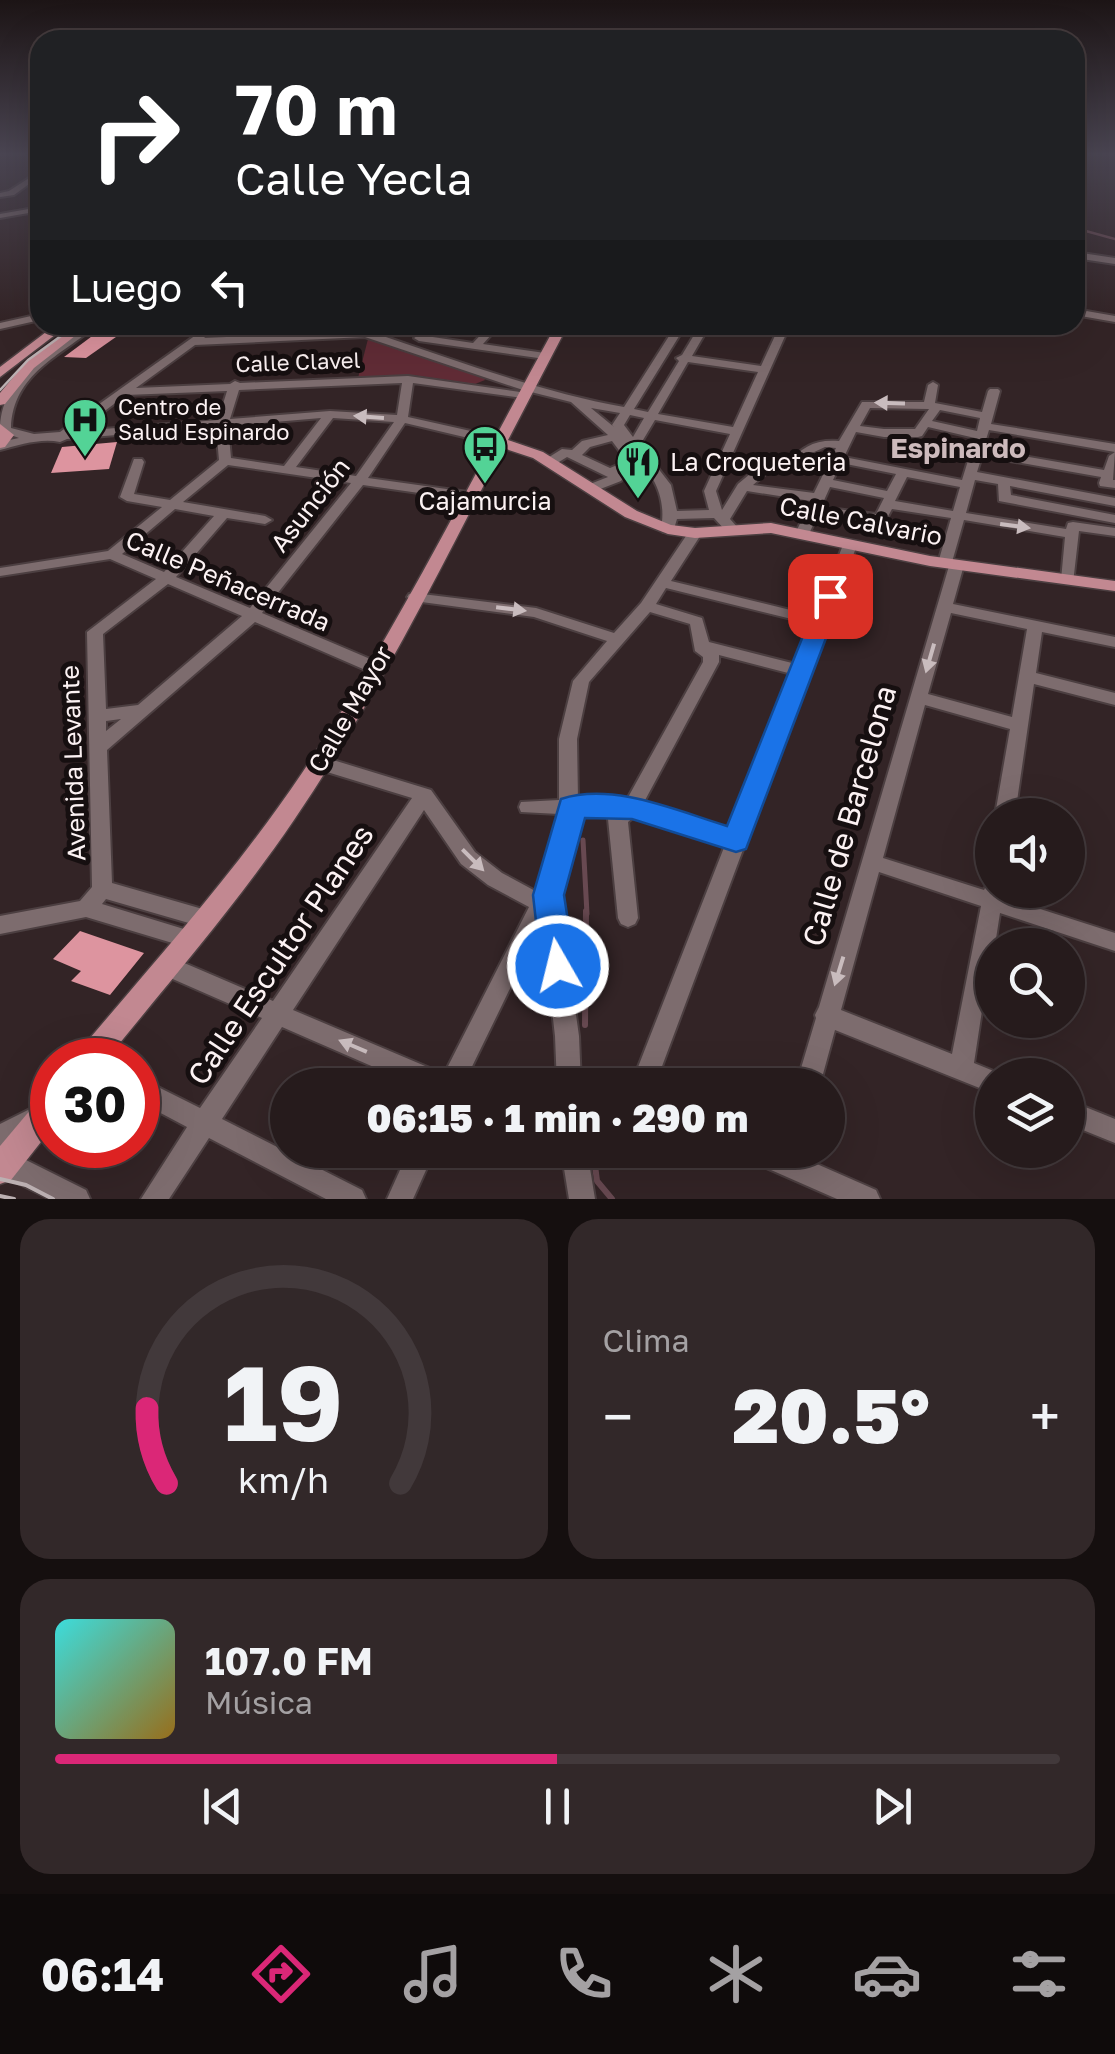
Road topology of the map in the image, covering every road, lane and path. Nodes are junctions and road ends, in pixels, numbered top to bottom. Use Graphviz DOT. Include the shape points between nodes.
graph roads {
  1 [pos="30,210"];
  2 [pos="0,216"];
  3 [pos="1085,258"];
  4 [pos="1115,263"];
  5 [pos="1085,314"];
  6 [pos="30,319"];
  7 [pos="1115,319"];
  8 [pos="0,326"];
  9 [pos="49,335"];
  10 [pos="69,335"];
  11 [pos="78,335"];
  12 [pos="202,335"];
  13 [pos="344,335"];
  14 [pos="392,335"];
  15 [pos="422,335"];
  16 [pos="485,335"];
  17 [pos="557,335"];
  18 [pos="675,335"];
  19 [pos="699,335"];
  20 [pos="781,335"];
  21 [pos="419,338"];
  22 [pos="192,342"];
  23 [pos="475,346"];
  24 [pos="407,348"];
  25 [pos="662,355"];
  26 [pos="545,356"];
  27 [pos="686,358"];
  28 [pos="765,370"];
  29 [pos="0,373"];
  30 [pos="494,377"];
  31 [pos="408,379"];
  32 [pos="235,384"];
  33 [pos="933,385"];
  34 [pos="474,388"];
  35 [pos="994,391"];
  36 [pos="124,392"];
  37 [pos="525,392"];
  38 [pos="5,398"];
  39 [pos="574,400"];
  40 [pos="933,406"];
  41 [pos="623,413"];
  42 [pos="330,414"];
  43 [pos="650,418"];
  44 [pos="402,419"];
  45 [pos="925,424"];
  46 [pos="222,425"];
  47 [pos="983,426"];
  48 [pos="852,428"];
  49 [pos="738,432"];
  50 [pos="1,437"];
  51 [pos="39,438"];
  52 [pos="60,438"];
  53 [pos="617,440"];
  54 [pos="498,441"];
  55 [pos="843,445"];
  56 [pos="633,447"];
  57 [pos="1115,448"];
  58 [pos="977,452"];
  59 [pos="579,455"];
  60 [pos="1115,456"];
  61 [pos="837,459"];
  62 [pos="225,461"];
  63 [pos="138,462"];
  64 [pos="550,462"];
  65 [pos="288,470"];
  66 [pos="609,472"];
  67 [pos="903,472"];
  68 [pos="1110,479"];
  69 [pos="969,480"];
  70 [pos="359,481"];
  71 [pos="1004,482"];
  72 [pos="827,483"];
  73 [pos="743,487"];
  74 [pos="590,489"];
  75 [pos="468,496"];
  76 [pos="889,500"];
  77 [pos="1115,502"];
  78 [pos="818,504"];
  79 [pos="174,505"];
  80 [pos="224,513"];
  81 [pos="958,517"];
  82 [pos="1115,519"];
  83 [pos="265,520"];
  84 [pos="723,521"];
  85 [pos="671,522"];
  86 [pos="1115,532"];
  87 [pos="696,533"];
  88 [pos="802,534"];
  89 [pos="1072,534"];
  90 [pos="850,545"];
  91 [pos="112,555"];
  92 [pos="951,564"];
  93 [pos="0,572"];
  94 [pos="166,580"];
  95 [pos="1068,580"];
  96 [pos="662,583"];
  97 [pos="1115,586"];
  98 [pos="414,597"];
  99 [pos="647,606"];
  100 [pos="945,607"];
  101 [pos="252,617"];
  102 [pos="820,622"];
  103 [pos="1036,625"];
  104 [pos="616,639"];
  105 [pos="1115,642"];
  106 [pos="702,646"];
  107 [pos="376,668"];
  108 [pos="802,671"];
  109 [pos="1026,676"];
  110 [pos="918,697"];
  111 [pos="1115,700"];
  112 [pos="142,710"];
  113 [pos="98,716"];
  114 [pos="1019,724"];
  115 [pos="98,748"];
  116 [pos="320,762"];
  117 [pos="424,795"];
  118 [pos="1008,798"];
  119 [pos="528,806"];
  120 [pos="571,806"];
  121 [pos="632,808"];
  122 [pos="736,840"];
  123 [pos="872,862"];
  124 [pos="102,888"];
  125 [pos="975,891"];
  126 [pos="545,900"];
  127 [pos="86,908"];
  128 [pos="991,908"];
  129 [pos="1025,908"];
  130 [pos="628,918"];
  131 [pos="206,919"];
  132 [pos="0,926"];
  133 [pos="189,939"];
  134 [pos="1115,942"];
  135 [pos="167,966"];
  136 [pos="278,1014"];
  137 [pos="826,1015"];
  138 [pos="108,1038"];
  139 [pos="403,1068"];
  140 [pos="461,1068"];
  141 [pos="569,1068"];
  142 [pos="649,1068"];
  143 [pos="812,1068"];
  144 [pos="961,1069"];
  145 [pos="975,1075"];
  146 [pos="160,1100"];
  147 [pos="1085,1119"];
  148 [pos="204,1122"];
  149 [pos="30,1130"];
  150 [pos="1115,1131"];
  151 [pos="2,1160"];
  152 [pos="414,1168"];
  153 [pos="577,1168"];
  154 [pos="808,1168"];
  155 [pos="77,1199"];
  156 [pos="154,1199"];
  157 [pos="353,1199"];
  158 [pos="400,1199"];
  159 [pos="582,1199"];
  160 [pos="866,1199"];
  1 -- 2 [label="street"];
  3 -- 4 [label="street"];
  5 -- 7 [label="street"];
  6 -- 8 [label="street"];
  9 -- 29 [label="main road"];
  10 -- 38 [label="main road" via="30,365"];
  11 -- 38 [label="street"];
  12 -- 22 [label="street"];
  13 -- 22 [label="street, Calle Clavel"];
  14 -- 24 [label="street, Calle Clavel"];
  15 -- 21 [label="street"];
  16 -- 23 [label="street"];
  17 -- 26 [label="main road, Calle Mayor"];
  18 -- 25 [label="street"];
  19 -- 27 [label="street"];
  20 -- 28 [label="street"];
  21 -- 23 [label="street"];
  21 -- 24 [label="street"];
  22 -- 36 [label="street"];
  23 -- 26 [label="street"];
  24 -- 30 [label="street, Calle Clavel"];
  25 -- 27 [label="street"];
  25 -- 41 [label="street"];
  26 -- 37 [label="main road, Calle Mayor"];
  27 -- 28 [label="street"];
  27 -- 43 [label="street"];
  28 -- 49 [label="street"];
  30 -- 34 [label="street" via="492,385"];
  30 -- 37 [label="street, Calle Clavel"];
  31 -- 32 [label="street, Calle Clavel"];
  31 -- 34 [label="street, Calle Clavel"];
  31 -- 44 [label="street"];
  32 -- 36 [label="street, Calle Clavel"];
  32 -- 46 [label="street"];
  33 -- 40 [label="street"];
  34 -- 37 [label="street, Calle Clavel"];
  35 -- 47 [label="street, Calle de Barcelona"];
  36 -- 52 [label="street"];
  37 -- 39 [label="street"];
  37 -- 54 [label="main road, Calle Mayor"];
  38 -- 50 [label="street"];
  38 -- 51 [label="street" via="15,419"];
  39 -- 41 [label="street"];
  39 -- 53 [label="street"];
  40 -- 45 [label="street"];
  40 -- 47 [label="street"];
  40 -- 48 [label="street, one-way" via="866,404"];
  41 -- 43 [label="street"];
  41 -- 56 [label="street" via="618,425"];
  44 -- 42 [label="street, one-way"];
  42 -- 46 [label="street"];
  42 -- 65 [label="street"];
  43 -- 49 [label="street"];
  43 -- 56 [label="street"];
  44 -- 54 [label="street"];
  44 -- 70 [label="street, Asunción"];
  45 -- 47 [label="street"];
  45 -- 48 [label="street" via="908,434"];
  46 -- 52 [label="street"];
  46 -- 62 [label="street"];
  47 -- 57 [label="street"];
  47 -- 58 [label="street, Calle de Barcelona"];
  48 -- 55 [label="street"];
  49 -- 84 [label="street" via="710,491"];
  50 -- 51 [label="street"];
  51 -- 52 [label="street"];
  53 -- 59 [label="street"];
  53 -- 66 [label="street" via="634,463"];
  54 -- 64 [label="main road, Calle Calvario"];
  54 -- 75 [label="main road, Calle Mayor"];
  55 -- 61 [label="street"];
  55 -- 73 [label="street" via="819,441 790,468 766,467"];
  56 -- 85 [label="street" via="666,483"];
  58 -- 68 [label="street"];
  58 -- 69 [label="street, Calle de Barcelona"];
  59 -- 64 [label="street" via="566,452"];
  59 -- 66 [label="street"];
  60 -- 68 [label="street"];
  61 -- 67 [label="street"];
  61 -- 72 [label="street"];
  62 -- 65 [label="street"];
  62 -- 79 [label="street"];
  63 -- 79 [label="street" via="127,498"];
  64 -- 74 [label="main road, Calle Calvario"];
  65 -- 70 [label="street"];
  66 -- 74 [label="street" via="618,478"];
  67 -- 69 [label="street"];
  67 -- 76 [label="street"];
  69 -- 71 [label="street"];
  69 -- 81 [label="street, Calle de Barcelona"];
  70 -- 75 [label="street"];
  70 -- 101 [label="street, Asunción"];
  71 -- 77 [label="street"];
  71 -- 82 [label="street" via="1004,498"];
  72 -- 76 [label="street"];
  72 -- 78 [label="street"];
  73 -- 78 [label="street"];
  73 -- 84 [label="street"];
  74 -- 85 [label="main road, Calle Calvario" via="631,514"];
  75 -- 98 [label="main road, Calle Mayor"];
  76 -- 78 [label="street" via="880,519"];
  76 -- 81 [label="street"];
  78 -- 88 [label="street"];
  79 -- 80 [label="street"];
  79 -- 91 [label="street"];
  80 -- 83 [label="street"];
  80 -- 94 [label="street, Avenida Levante"];
  81 -- 89 [label="street, one-way"];
  81 -- 92 [label="street, Calle de Barcelona"];
  84 -- 85 [label="street"];
  84 -- 87 [label="main road, Calle Calvario"];
  84 -- 88 [label="main road, Calle Calvario"];
  85 -- 87 [label="main road, Calle Calvario"];
  86 -- 89 [label="street" via="1073,526"];
  87 -- 96 [label="street"];
  88 -- 90 [label="main road, Calle Calvario"];
  89 -- 95 [label="street"];
  90 -- 92 [label="main road, Calle Calvario"];
  90 -- 102 [label="street"];
  91 -- 93 [label="street, Calle Peñacerrada"];
  91 -- 94 [label="street, Calle Peñacerrada"];
  92 -- 95 [label="main road, Calle Calvario"];
  92 -- 100 [label="street, Calle de Barcelona"];
  94 -- 101 [label="street, Calle Peñacerrada"];
  94 -- 113 [label="street, Avenida Levante" via="96,632"];
  95 -- 97 [label="main road, Calle Calvario"];
  96 -- 99 [label="street"];
  96 -- 102 [label="street"];
  98 -- 104 [label="street, one-way" via="536,612"];
  98 -- 107 [label="main road, Calle Mayor"];
  99 -- 104 [label="street"];
  99 -- 106 [label="street" via="697,620"];
  100 -- 103 [label="street"];
  100 -- 110 [label="street, Calle de Barcelona, one-way"];
  101 -- 107 [label="street, Calle Peñacerrada"];
  101 -- 112 [label="street, Asunción"];
  102 -- 108 [label="street"];
  103 -- 105 [label="street"];
  103 -- 109 [label="street"];
  104 -- 120 [label="street" via="582,681 568,738"];
  106 -- 108 [label="street"];
  106 -- 121 [label="street" via="711,662"];
  107 -- 116 [label="main road, Calle Mayor"];
  108 -- 122 [label="street"];
  109 -- 111 [label="street"];
  109 -- 114 [label="street"];
  110 -- 114 [label="street"];
  110 -- 123 [label="street, Calle de Barcelona"];
  112 -- 113 [label="street"];
  112 -- 115 [label="street, Asunción"];
  113 -- 115 [label="street, Avenida Levante"];
  114 -- 118 [label="street"];
  115 -- 124 [label="street, Avenida Levante"];
  116 -- 117 [label="street"];
  116 -- 131 [label="main road, Calle Mayor"];
  117 -- 126 [label="street, one-way" via="468,858 495,880"];
  117 -- 136 [label="street, Calle Escultor Planes"];
  119 -- 120 [label="street"];
  120 -- 121 [label="street"];
  120 -- 126 [label="street" via="569,832"];
  121 -- 122 [label="street"];
  121 -- 130 [label="street" via="618,819"];
  122 -- 142 [label="street"];
  123 -- 125 [label="street"];
  123 -- 137 [label="street, Calle de Barcelona, one-way"];
  124 -- 127 [label="street"];
  124 -- 131 [label="street"];
  126 -- 140 [label="street"];
  126 -- 141 [label="street"];
  127 -- 132 [label="street"];
  127 -- 133 [label="street"];
  128 -- 144 [label="street"];
  129 -- 134 [label="street"];
  131 -- 133 [label="main road, Calle Mayor"];
  133 -- 135 [label="main road, Calle Mayor"];
  135 -- 136 [label="street"];
  135 -- 138 [label="main road, Calle Mayor"];
  139 -- 136 [label="street, one-way"];
  136 -- 148 [label="street, Calle Escultor Planes"];
  137 -- 143 [label="street, Calle de Barcelona"];
  137 -- 144 [label="street"];
  144 -- 145 [label="street"];
  146 -- 148 [label="street"];
  147 -- 150 [label="street"];
  148 -- 156 [label="street, Calle Escultor Planes"];
  148 -- 157 [label="street"];
  149 -- 151 [label="main road"];
  151 -- 155 [label="street"];
  152 -- 158 [label="street"];
  153 -- 159 [label="street"];
  154 -- 160 [label="street"];
}
